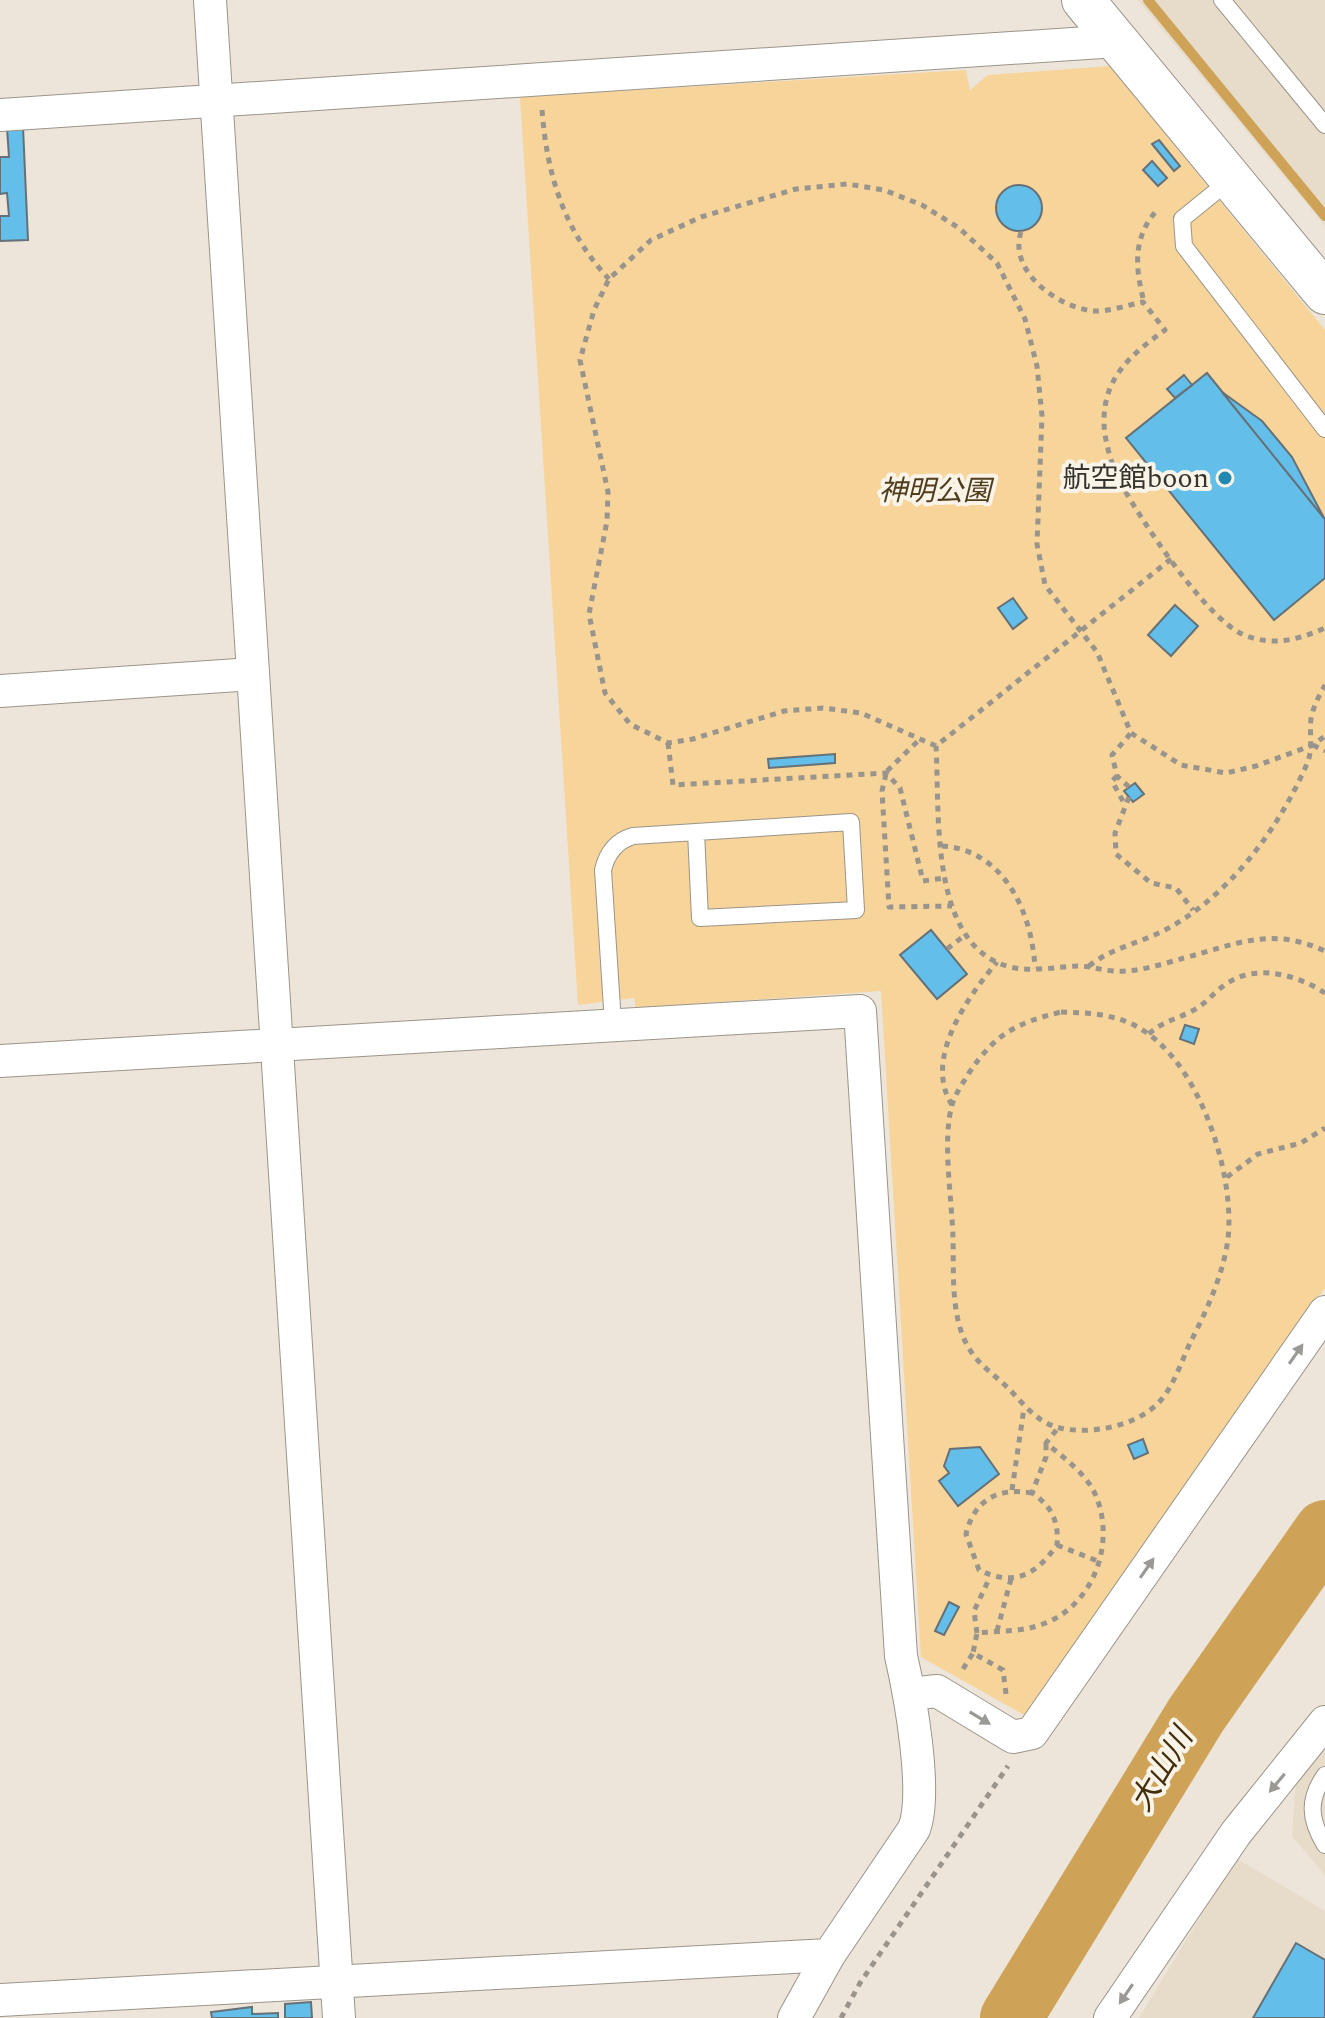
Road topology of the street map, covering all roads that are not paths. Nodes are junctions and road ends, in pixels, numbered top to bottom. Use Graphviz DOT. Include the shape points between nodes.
graph roads {
  1 [pos="210,0"];
  2 [pos="1083,0"];
  3 [pos="1222,0"];
  4 [pos="1117,41"];
  5 [pos="216,101"];
  6 [pos="0,115"];
  7 [pos="1325,125"];
  8 [pos="1232,179"];
  9 [pos="1325,293"];
  10 [pos="1325,429"];
  11 [pos="253,674"];
  12 [pos="0,691"];
  13 [pos="696,832"];
  14 [pos="613,1023"];
  15 [pos="277,1045"];
  16 [pos="0,1061"];
  17 [pos="1325,1312"];
  18 [pos="910,1694"];
  19 [pos="1325,1722"];
  20 [pos="1325,1775"];
  21 [pos="1325,1845"];
  22 [pos="829,1955"];
  23 [pos="334,1980"];
  24 [pos="0,2000"];
  25 [pos="339,2018"];
  26 [pos="794,2018"];
  27 [pos="1110,2018"];
  1 -- 5 [label="street"];
  2 -- 4 [label="street"];
  3 -- 7 [label="lane"];
  4 -- 5 [label="street"];
  4 -- 8 [label="street"];
  5 -- 6 [label="street"];
  5 -- 11 [label="street"];
  8 -- 9 [label="street"];
  8 -- 10 [label="lane" via="1182,219 1184,246"];
  11 -- 12 [label="street"];
  11 -- 15 [label="street"];
  13 -- 13 [label="lane" via="700,918 856,910 851,822"];
  13 -- 14 [label="lane" via="633,836 619,842 606,860"];
  14 -- 15 [label="street"];
  14 -- 18 [label="street" via="860,1011 901,1656"];
  15 -- 16 [label="street"];
  15 -- 23 [label="street"];
  18 -- 17 [label="street, one-way" via="937,1691 1013,1737 1032,1733"];
  18 -- 22 [label="street" via="918,1818"];
  19 -- 27 [label="street, one-way" via="1236,1833"];
  20 -- 21 [label="lane" via="1311,1806"];
  22 -- 23 [label="street"];
  22 -- 26 [label="street"];
  23 -- 24 [label="street"];
  23 -- 25 [label="street"];
}
